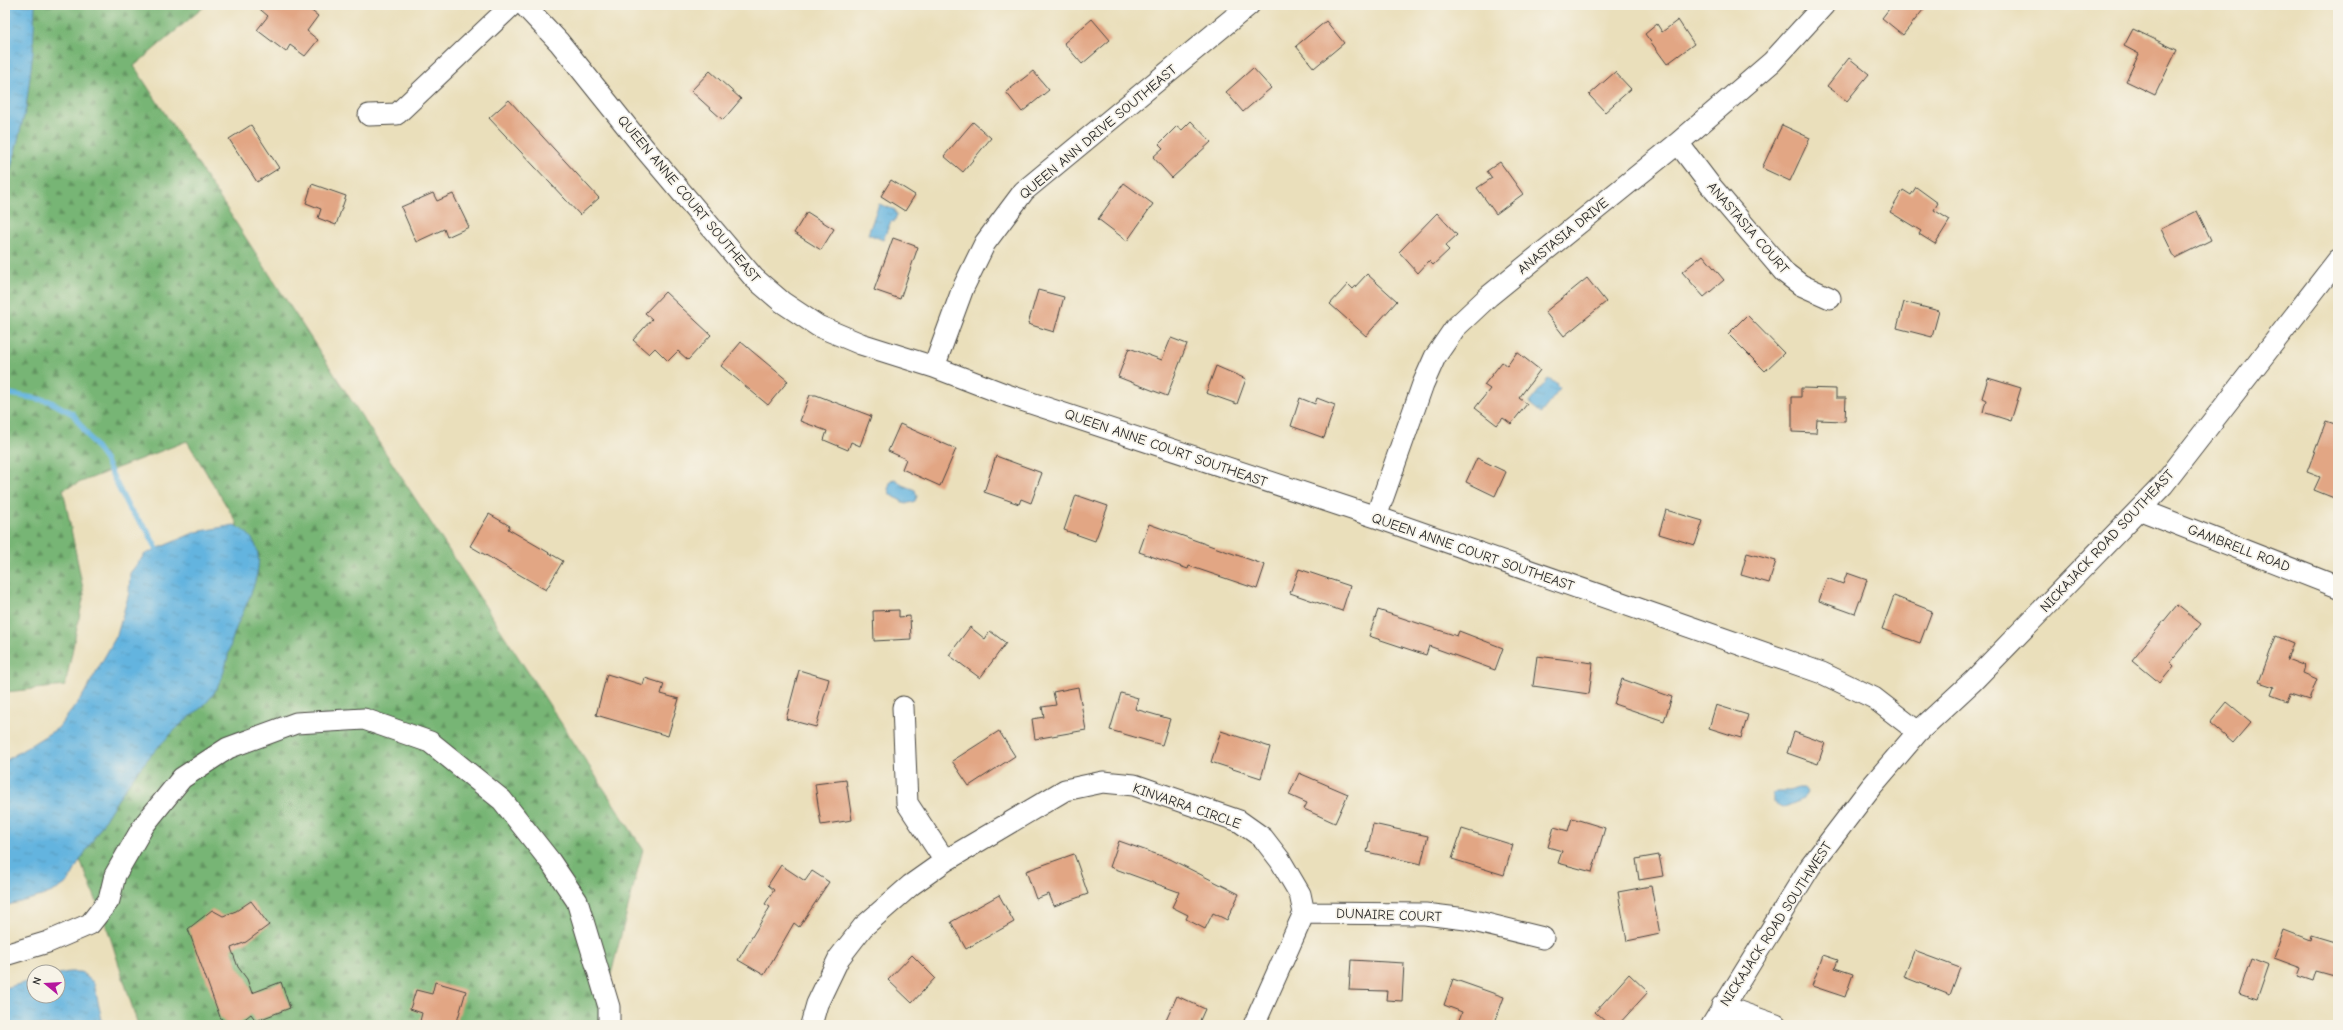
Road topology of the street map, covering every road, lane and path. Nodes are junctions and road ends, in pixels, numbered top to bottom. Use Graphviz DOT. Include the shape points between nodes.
graph roads {
  1 [pos="512,5"];
  2 [pos="524,5"];
  3 [pos="1249,5"];
  4 [pos="1824,5"];
  5 [pos="369,115"];
  6 [pos="1678,143"];
  7 [pos="2338,260"];
  8 [pos="1830,298"];
  9 [pos="934,367"];
  10 [pos="2141,510"];
  11 [pos="1376,518"];
  12 [pos="2338,587"];
  13 [pos="903,707"];
  14 [pos="1918,732"];
  15 [pos="945,861"];
  16 [pos="1304,913"];
  17 [pos="1543,938"];
  18 [pos="5,955"];
  19 [pos="1722,1006"];
  20 [pos="609,1025"];
  21 [pos="810,1025"];
  22 [pos="1254,1025"];
  23 [pos="1712,1025"];
  24 [pos="1776,1025"];
  1 -- 5 [label="street" via="397,114"];
  2 -- 9 [label="street, QUEEN ANNE COURT SOUTHEAST" via="559,42 754,278 782,302 818,326 861,344"];
  3 -- 9 [label="street, QUEEN ANN DRIVE SOUTHEAST" via="1024,191 985,243 964,288"];
  4 -- 6 [label="street, ANASTASIA DRIVE" via="1772,62"];
  6 -- 8 [label="street, ANASTASIA COURT" via="1714,191 1784,272 1801,286"];
  6 -- 11 [label="street, ANASTASIA DRIVE" via="1489,296 1455,328 1435,357 1423,384"];
  7 -- 10 [label="street, NICKAJACK ROAD SOUTHEAST"];
  9 -- 11 [label="street, QUEEN ANNE COURT SOUTHEAST" via="1007,395"];
  10 -- 12 [label="street, GAMBRELL ROAD"];
  10 -- 14 [label="street, NICKAJACK ROAD SOUTHEAST" via="1973,681"];
  11 -- 14 [label="street, QUEEN ANNE COURT SOUTHEAST" via="1822,673 1874,698"];
  13 -- 15 [label="street" via="907,803"];
  14 -- 19 [label="street, NICKAJACK ROAD SOUTHWEST" via="1871,787 1810,867"];
  15 -- 16 [label="street, KINVARRA CIRCLE" via="1065,790 1103,782 1134,785 1240,821 1263,838 1280,860 1300,894"];
  15 -- 21 [label="street, KINVARRA CIRCLE" via="911,885 863,927 839,958"];
  16 -- 17 [label="street, DUNAIRE COURT" via="1425,914 1466,919"];
  16 -- 22 [label="street"];
  18 -- 20 [label="street" via="48,942 90,924 109,900 115,875 144,825 182,778 228,748 296,723 364,718 430,742 507,806 577,900 609,1007"];
  19 -- 23 [label="street, NICKAJACK ROAD SOUTHWEST"];
  19 -- 24 [label="street"];
}
